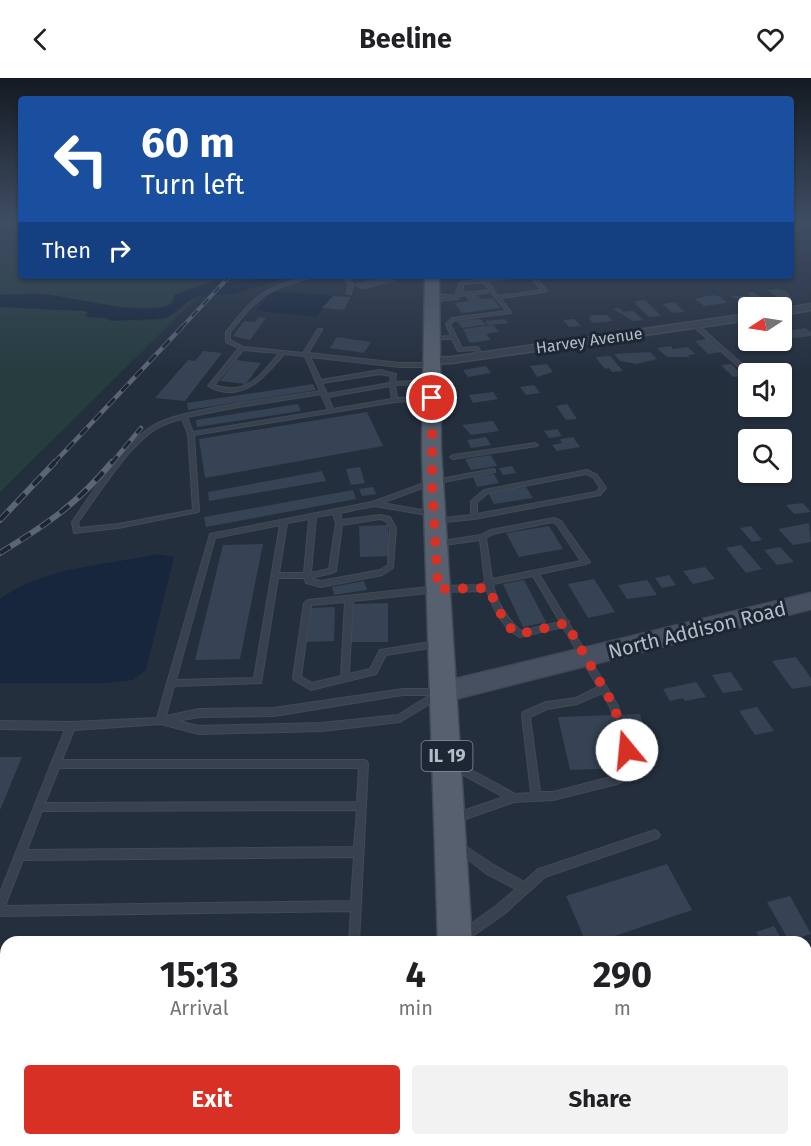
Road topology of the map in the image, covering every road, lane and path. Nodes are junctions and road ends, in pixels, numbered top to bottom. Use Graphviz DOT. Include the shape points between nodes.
graph roads {
  1 [pos="303,279"];
  2 [pos="347,279"];
  3 [pos="432,279"];
  4 [pos="495,279"];
  5 [pos="507,279"];
  6 [pos="535,279"];
  7 [pos="484,280"];
  8 [pos="492,291"];
  9 [pos="349,293"];
  10 [pos="519,294"];
  11 [pos="457,296"];
  12 [pos="431,297"];
  13 [pos="497,297"];
  14 [pos="811,307"];
  15 [pos="792,310"];
  16 [pos="738,318"];
  17 [pos="448,324"];
  18 [pos="695,325"];
  19 [pos="320,330"];
  20 [pos="430,331"];
  21 [pos="454,337"];
  22 [pos="242,348"];
  23 [pos="283,352"];
  24 [pos="306,355"];
  25 [pos="481,356"];
  26 [pos="382,363"];
  27 [pos="738,363"];
  28 [pos="380,372"];
  29 [pos="431,376"];
  30 [pos="319,382"];
  31 [pos="392,384"];
  32 [pos="324,394"];
  33 [pos="395,400"];
  34 [pos="331,410"];
  35 [pos="184,416"];
  36 [pos="191,434"];
  37 [pos="535,445"];
  38 [pos="453,457"];
  39 [pos="493,471"];
  40 [pos="432,482"];
  41 [pos="373,504"];
  42 [pos="336,512"];
  43 [pos="313,516"];
  44 [pos="474,517"];
  45 [pos="433,518"];
  46 [pos="284,522"];
  47 [pos="339,523"];
  48 [pos="483,537"];
  49 [pos="435,545"];
  50 [pos="535,573"];
  51 [pos="275,575"];
  52 [pos="307,576"];
  53 [pos="488,585"];
  54 [pos="438,589"];
  55 [pos="349,600"];
  56 [pos="811,601"];
  57 [pos="566,623"];
  58 [pos="440,644"];
  59 [pos="587,657"];
  60 [pos="345,679"];
  61 [pos="170,683"];
  62 [pos="604,688"];
  63 [pos="443,692"];
  64 [pos="160,721"];
  65 [pos="0,725"];
  66 [pos="70,726"];
  67 [pos="448,762"];
  68 [pos="56,764"];
  69 [pos="536,797"];
  70 [pos="514,798"];
  71 [pos="362,806"];
  72 [pos="39,807"];
  73 [pos="451,830"];
  74 [pos="655,835"];
  75 [pos="359,852"];
  76 [pos="20,855"];
  77 [pos="524,888"];
  78 [pos="0,906"];
  79 [pos="356,906"];
  80 [pos="0,911"];
  81 [pos="354,936"];
  82 [pos="455,936"];
  83 [pos="463,936"];
  1 -- 22 [label="lane" via="261,293 228,332 228,341"];
  2 -- 9 [label="lane" via="351,284"];
  3 -- 12 [label="main road, IL 19"];
  4 -- 7 [label="lane"];
  5 -- 10 [label="lane"];
  6 -- 10 [label="lane" via="545,291"];
  7 -- 8 [label="lane"];
  7 -- 11 [label="lane" via="462,283"];
  8 -- 11 [label="lane"];
  8 -- 13 [label="lane"];
  10 -- 13 [label="lane"];
  11 -- 12 [label="lane"];
  12 -- 20 [label="main road, IL 19"];
  13 -- 17 [label="lane" via="509,312 454,319"];
  14 -- 15 [label="street"];
  16 -- 18 [label="street, Harvey Avenue"];
  17 -- 20 [label="lane"];
  17 -- 21 [label="lane"];
  18 -- 25 [label="street, Harvey Avenue"];
  18 -- 27 [label="lane"];
  19 -- 24 [label="lane"];
  20 -- 21 [label="lane"];
  20 -- 29 [label="main road, IL 19"];
  21 -- 25 [label="lane" via="460,350 476,348"];
  22 -- 23 [label="lane"];
  22 -- 23 [label="lane" via="212,386 220,391 250,387"];
  23 -- 24 [label="lane"];
  24 -- 26 [label="lane"];
  24 -- 30 [label="lane"];
  25 -- 29 [label="street, Harvey Avenue"];
  26 -- 28 [label="lane"];
  26 -- 29 [label="lane"];
  28 -- 30 [label="lane"];
  28 -- 31 [label="lane" via="394,375"];
  29 -- 31 [label="lane"];
  29 -- 33 [label="lane"];
  29 -- 40 [label="main road, IL 19"];
  30 -- 32 [label="lane"];
  31 -- 32 [label="lane"];
  31 -- 33 [label="lane"];
  32 -- 34 [label="lane"];
  32 -- 35 [label="lane"];
  33 -- 34 [label="lane"];
  34 -- 36 [label="lane"];
  35 -- 36 [label="lane"];
  35 -- 36 [label="lane" via="152,428 111,472 75,522 76,531 196,511"];
  37 -- 38 [label="lane"];
  39 -- 40 [label="lane"];
  40 -- 41 [label="lane"];
  40 -- 45 [label="main road, IL 19"];
  41 -- 42 [label="lane"];
  41 -- 45 [label="lane"];
  42 -- 43 [label="lane"];
  42 -- 47 [label="lane"];
  43 -- 46 [label="lane"];
  43 -- 52 [label="lane"];
  44 -- 44 [label="lane" via="598,494 603,488 587,472 486,491 474,501"];
  44 -- 45 [label="lane"];
  45 -- 49 [label="main road, IL 19"];
  46 -- 51 [label="lane"];
  46 -- 61 [label="lane" via="212,536"];
  47 -- 52 [label="lane" via="332,571"];
  47 -- 52 [label="lane" via="388,519 393,528 391,566 382,572 321,584 309,581"];
  48 -- 49 [label="lane"];
  48 -- 50 [label="lane" via="554,520 559,523 586,562"];
  48 -- 53 [label="lane"];
  49 -- 54 [label="main road, IL 19"];
  50 -- 53 [label="lane"];
  50 -- 57 [label="lane"];
  51 -- 52 [label="lane"];
  51 -- 61 [label="lane" via="258,681"];
  53 -- 54 [label="lane"];
  53 -- 57 [label="lane" via="507,626 520,634"];
  54 -- 55 [label="lane"];
  54 -- 58 [label="main road, IL 19"];
  55 -- 60 [label="lane"];
  55 -- 60 [label="lane" via="308,603 297,678 312,687"];
  56 -- 59 [label="street, North Addison Road"];
  57 -- 59 [label="lane"];
  58 -- 60 [label="lane" via="383,652 373,672"];
  58 -- 63 [label="main road, IL 19"];
  59 -- 62 [label="lane"];
  59 -- 63 [label="street, North Addison Road"];
  61 -- 64 [label="lane"];
  62 -- 69 [label="lane" via="577,701 546,706 526,716"];
  62 -- 69 [label="lane" via="614,706 634,771 617,780"];
  63 -- 64 [label="lane" via="403,692 274,712 199,713"];
  63 -- 64 [label="lane" via="400,718 322,728 199,730"];
  63 -- 67 [label="main road, IL 19"];
  64 -- 66 [label="lane"];
  65 -- 66 [label="lane"];
  66 -- 68 [label="lane"];
  67 -- 70 [label="lane"];
  67 -- 73 [label="main road, IL 19"];
  68 -- 71 [label="lane" via="364,764"];
  68 -- 72 [label="lane"];
  69 -- 70 [label="lane"];
  70 -- 73 [label="lane"];
  71 -- 72 [label="lane"];
  71 -- 75 [label="lane"];
  72 -- 76 [label="lane"];
  73 -- 77 [label="lane" via="491,870"];
  73 -- 82 [label="main road, IL 19"];
  74 -- 77 [label="lane" via="542,873"];
  75 -- 76 [label="lane"];
  75 -- 79 [label="lane"];
  76 -- 78 [label="lane"];
  77 -- 83 [label="lane"];
  79 -- 80 [label="lane"];
  79 -- 81 [label="lane"];
}
